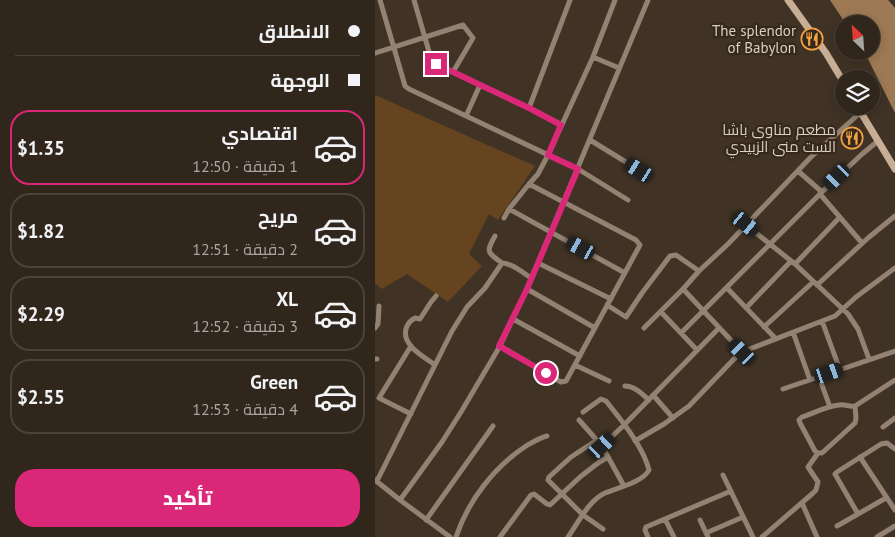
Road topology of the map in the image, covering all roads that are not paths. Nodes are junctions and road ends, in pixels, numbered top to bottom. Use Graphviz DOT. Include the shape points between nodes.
graph roads {
  1 [pos="380,0"];
  2 [pos="414,0"];
  3 [pos="570,0"];
  4 [pos="615,0"];
  5 [pos="648,0"];
  6 [pos="787,0"];
  7 [pos="425,38"];
  8 [pos="394,47"];
  9 [pos="375,53"];
  10 [pos="593,57"];
  11 [pos="619,68"];
  12 [pos="836,70"];
  13 [pos="453,72"];
  14 [pos="480,85"];
  15 [pos="529,108"];
  16 [pos="853,115"];
  17 [pos="863,115"];
  18 [pos="466,116"];
  19 [pos="561,125"];
  20 [pos="590,140"];
  21 [pos="878,141"];
  22 [pos="548,155"];
  23 [pos="578,169"];
  24 [pos="895,169"];
  25 [pos="639,170"];
  26 [pos="798,171"];
  27 [pos="529,184"];
  28 [pos="821,193"];
  29 [pos="628,200"];
  30 [pos="563,202"];
  31 [pos="509,209"];
  32 [pos="895,216"];
  33 [pos="840,217"];
  34 [pos="505,218"];
  35 [pos="746,224"];
  36 [pos="551,232"];
  37 [pos="495,236"];
  38 [pos="862,243"];
  39 [pos="770,244"];
  40 [pos="502,263"];
  41 [pos="538,263"];
  42 [pos="793,263"];
  43 [pos="895,268"];
  44 [pos="699,271"];
  45 [pos="625,273"];
  46 [pos="531,278"];
  47 [pos="815,283"];
  48 [pos="727,288"];
  49 [pos="527,289"];
  50 [pos="683,289"];
  51 [pos="436,296"];
  52 [pos="611,299"];
  53 [pos="607,305"];
  54 [pos="379,306"];
  55 [pos="746,308"];
  56 [pos="843,310"];
  57 [pos="704,311"];
  58 [pos="661,312"];
  59 [pos="513,319"];
  60 [pos="822,321"];
  61 [pos="765,327"];
  62 [pos="375,328"];
  63 [pos="595,328"];
  64 [pos="644,328"];
  65 [pos="719,328"];
  66 [pos="793,332"];
  67 [pos="681,333"];
  68 [pos="776,339"];
  69 [pos="411,346"];
  70 [pos="499,346"];
  71 [pos="697,350"];
  72 [pos="742,352"];
  73 [pos="894,353"];
  74 [pos="580,356"];
  75 [pos="869,359"];
  76 [pos="435,365"];
  77 [pos="575,365"];
  78 [pos="840,370"];
  79 [pos="819,377"];
  80 [pos="810,380"];
  81 [pos="895,380"];
  82 [pos="609,381"];
  83 [pos="625,386"];
  84 [pos="783,389"];
  85 [pos="653,395"];
  86 [pos="649,400"];
  87 [pos="855,406"];
  88 [pos="830,407"];
  89 [pos="583,412"];
  90 [pos="411,414"];
  91 [pos="673,418"];
  92 [pos="895,418"];
  93 [pos="579,420"];
  94 [pos="624,425"];
  95 [pos="493,426"];
  96 [pos="883,427"];
  97 [pos="547,436"];
  98 [pos="597,440"];
  99 [pos="635,441"];
  100 [pos="602,446"];
  101 [pos="895,449"];
  102 [pos="818,453"];
  103 [pos="608,457"];
  104 [pos="860,458"];
  105 [pos="723,475"];
  106 [pos="376,480"];
  107 [pos="624,486"];
  108 [pos="731,492"];
  109 [pos="562,494"];
  110 [pos="886,498"];
  111 [pos="400,500"];
  112 [pos="802,503"];
  113 [pos="895,510"];
  114 [pos="858,514"];
  115 [pos="583,515"];
  116 [pos="743,517"];
  117 [pos="665,519"];
  118 [pos="427,520"];
  119 [pos="700,520"];
  120 [pos="837,526"];
  121 [pos="895,526"];
  122 [pos="603,529"];
  123 [pos="707,535"];
  124 [pos="879,536"];
  125 [pos="450,537"];
  126 [pos="456,537"];
  127 [pos="501,537"];
  128 [pos="568,537"];
  129 [pos="648,537"];
  130 [pos="673,537"];
  131 [pos="753,537"];
  132 [pos="762,537"];
  133 [pos="817,537"];
  1 -- 8 [label="street"];
  2 -- 7 [label="street"];
  3 -- 15 [label="street"];
  4 -- 10 [label="street"];
  5 -- 11 [label="street"];
  6 -- 12 [label="street"];
  7 -- 8 [label="street"];
  7 -- 13 [label="street" via="432,61"];
  7 -- 13 [label="street" via="463,25 473,38"];
  8 -- 9 [label="street"];
  8 -- 18 [label="street" via="405,86"];
  10 -- 11 [label="street"];
  10 -- 19 [label="street"];
  11 -- 20 [label="street"];
  13 -- 14 [label="street"];
  14 -- 15 [label="street"];
  14 -- 18 [label="street"];
  15 -- 19 [label="street"];
  16 -- 26 [label="street"];
  17 -- 21 [label="street"];
  18 -- 22 [label="street"];
  19 -- 22 [label="street"];
  20 -- 23 [label="street"];
  20 -- 25 [label="street"];
  21 -- 24 [label="street"];
  21 -- 28 [label="street"];
  22 -- 23 [label="street"];
  22 -- 27 [label="street"];
  23 -- 29 [label="street"];
  23 -- 30 [label="street"];
  26 -- 28 [label="street"];
  26 -- 35 [label="street"];
  27 -- 30 [label="street"];
  27 -- 31 [label="street"];
  28 -- 33 [label="street"];
  28 -- 39 [label="street"];
  30 -- 36 [label="street"];
  30 -- 45 [label="street" via="639,243"];
  31 -- 34 [label="street"];
  31 -- 36 [label="street"];
  32 -- 38 [label="street"];
  33 -- 38 [label="street"];
  33 -- 42 [label="street"];
  35 -- 39 [label="street"];
  35 -- 44 [label="street"];
  36 -- 41 [label="street"];
  36 -- 45 [label="street"];
  37 -- 40 [label="street" via="489,251"];
  38 -- 47 [label="street"];
  39 -- 42 [label="street"];
  39 -- 48 [label="street"];
  40 -- 46 [label="street"];
  40 -- 76 [label="street" via="467,307"];
  41 -- 46 [label="street"];
  41 -- 52 [label="street"];
  42 -- 47 [label="street"];
  42 -- 55 [label="street"];
  43 -- 56 [label="street"];
  44 -- 50 [label="street"];
  44 -- 53 [label="street" via="676,255 670,256 627,317"];
  45 -- 52 [label="street"];
  46 -- 49 [label="street"];
  47 -- 56 [label="street"];
  47 -- 61 [label="street"];
  48 -- 55 [label="street"];
  48 -- 57 [label="street"];
  49 -- 59 [label="street"];
  49 -- 63 [label="street"];
  50 -- 57 [label="street"];
  50 -- 58 [label="street"];
  51 -- 69 [label="street" via="420,319 411,320 408,326 406,338"];
  52 -- 53 [label="street"];
  53 -- 63 [label="street"];
  54 -- 62 [label="street"];
  55 -- 61 [label="street"];
  56 -- 60 [label="street"];
  56 -- 75 [label="street" via="858,329"];
  57 -- 65 [label="street"];
  57 -- 67 [label="street"];
  58 -- 64 [label="street"];
  58 -- 67 [label="street"];
  59 -- 70 [label="street"];
  59 -- 74 [label="street"];
  60 -- 66 [label="street"];
  60 -- 78 [label="street"];
  61 -- 68 [label="street"];
  63 -- 74 [label="street"];
  65 -- 71 [label="street"];
  65 -- 72 [label="street"];
  66 -- 68 [label="street"];
  66 -- 80 [label="street"];
  67 -- 71 [label="street"];
  68 -- 72 [label="street"];
  69 -- 76 [label="street"];
  69 -- 90 [label="street" via="379,398"];
  70 -- 77 [label="street" via="561,382 566,380"];
  70 -- 111 [label="street" via="442,442"];
  71 -- 85 [label="street"];
  72 -- 91 [label="street"];
  73 -- 75 [label="street"];
  74 -- 77 [label="street"];
  75 -- 78 [label="street"];
  76 -- 90 [label="street"];
  77 -- 82 [label="street"];
  78 -- 79 [label="street"];
  79 -- 80 [label="street"];
  79 -- 88 [label="street"];
  80 -- 84 [label="street"];
  81 -- 87 [label="street"];
  83 -- 86 [label="street" via="635,388"];
  85 -- 86 [label="street"];
  85 -- 91 [label="street"];
  86 -- 94 [label="street"];
  87 -- 88 [label="street"];
  87 -- 102 [label="street" via="855,423 822,453"];
  88 -- 102 [label="street" via="799,420"];
  89 -- 94 [label="street" via="601,399"];
  90 -- 106 [label="street"];
  91 -- 99 [label="street"];
  92 -- 96 [label="street"];
  93 -- 98 [label="street"];
  94 -- 99 [label="street"];
  94 -- 100 [label="street"];
  95 -- 118 [label="street"];
  97 -- 126 [label="street" via="535,440 496,470 469,509"];
  98 -- 100 [label="street"];
  98 -- 109 [label="street" via="571,457 549,478"];
  99 -- 107 [label="street" via="649,470"];
  100 -- 103 [label="street"];
  101 -- 104 [label="street" via="885,443"];
  102 -- 112 [label="street" via="808,467 818,485"];
  103 -- 107 [label="street"];
  103 -- 109 [label="street"];
  104 -- 110 [label="street"];
  104 -- 114 [label="street" via="835,474"];
  105 -- 108 [label="street"];
  106 -- 111 [label="street"];
  107 -- 115 [label="street" via="594,500"];
  108 -- 116 [label="street"];
  108 -- 117 [label="street"];
  109 -- 115 [label="street"];
  109 -- 127 [label="street" via="550,505 531,495"];
  110 -- 113 [label="street"];
  110 -- 114 [label="street"];
  111 -- 118 [label="street"];
  112 -- 132 [label="street"];
  112 -- 133 [label="street"];
  114 -- 120 [label="street"];
  115 -- 122 [label="street"];
  115 -- 128 [label="street"];
  116 -- 123 [label="street"];
  116 -- 131 [label="street"];
  117 -- 129 [label="street" via="646,527"];
  117 -- 130 [label="street"];
  118 -- 125 [label="street"];
  119 -- 123 [label="street"];
  121 -- 124 [label="street"];
}
